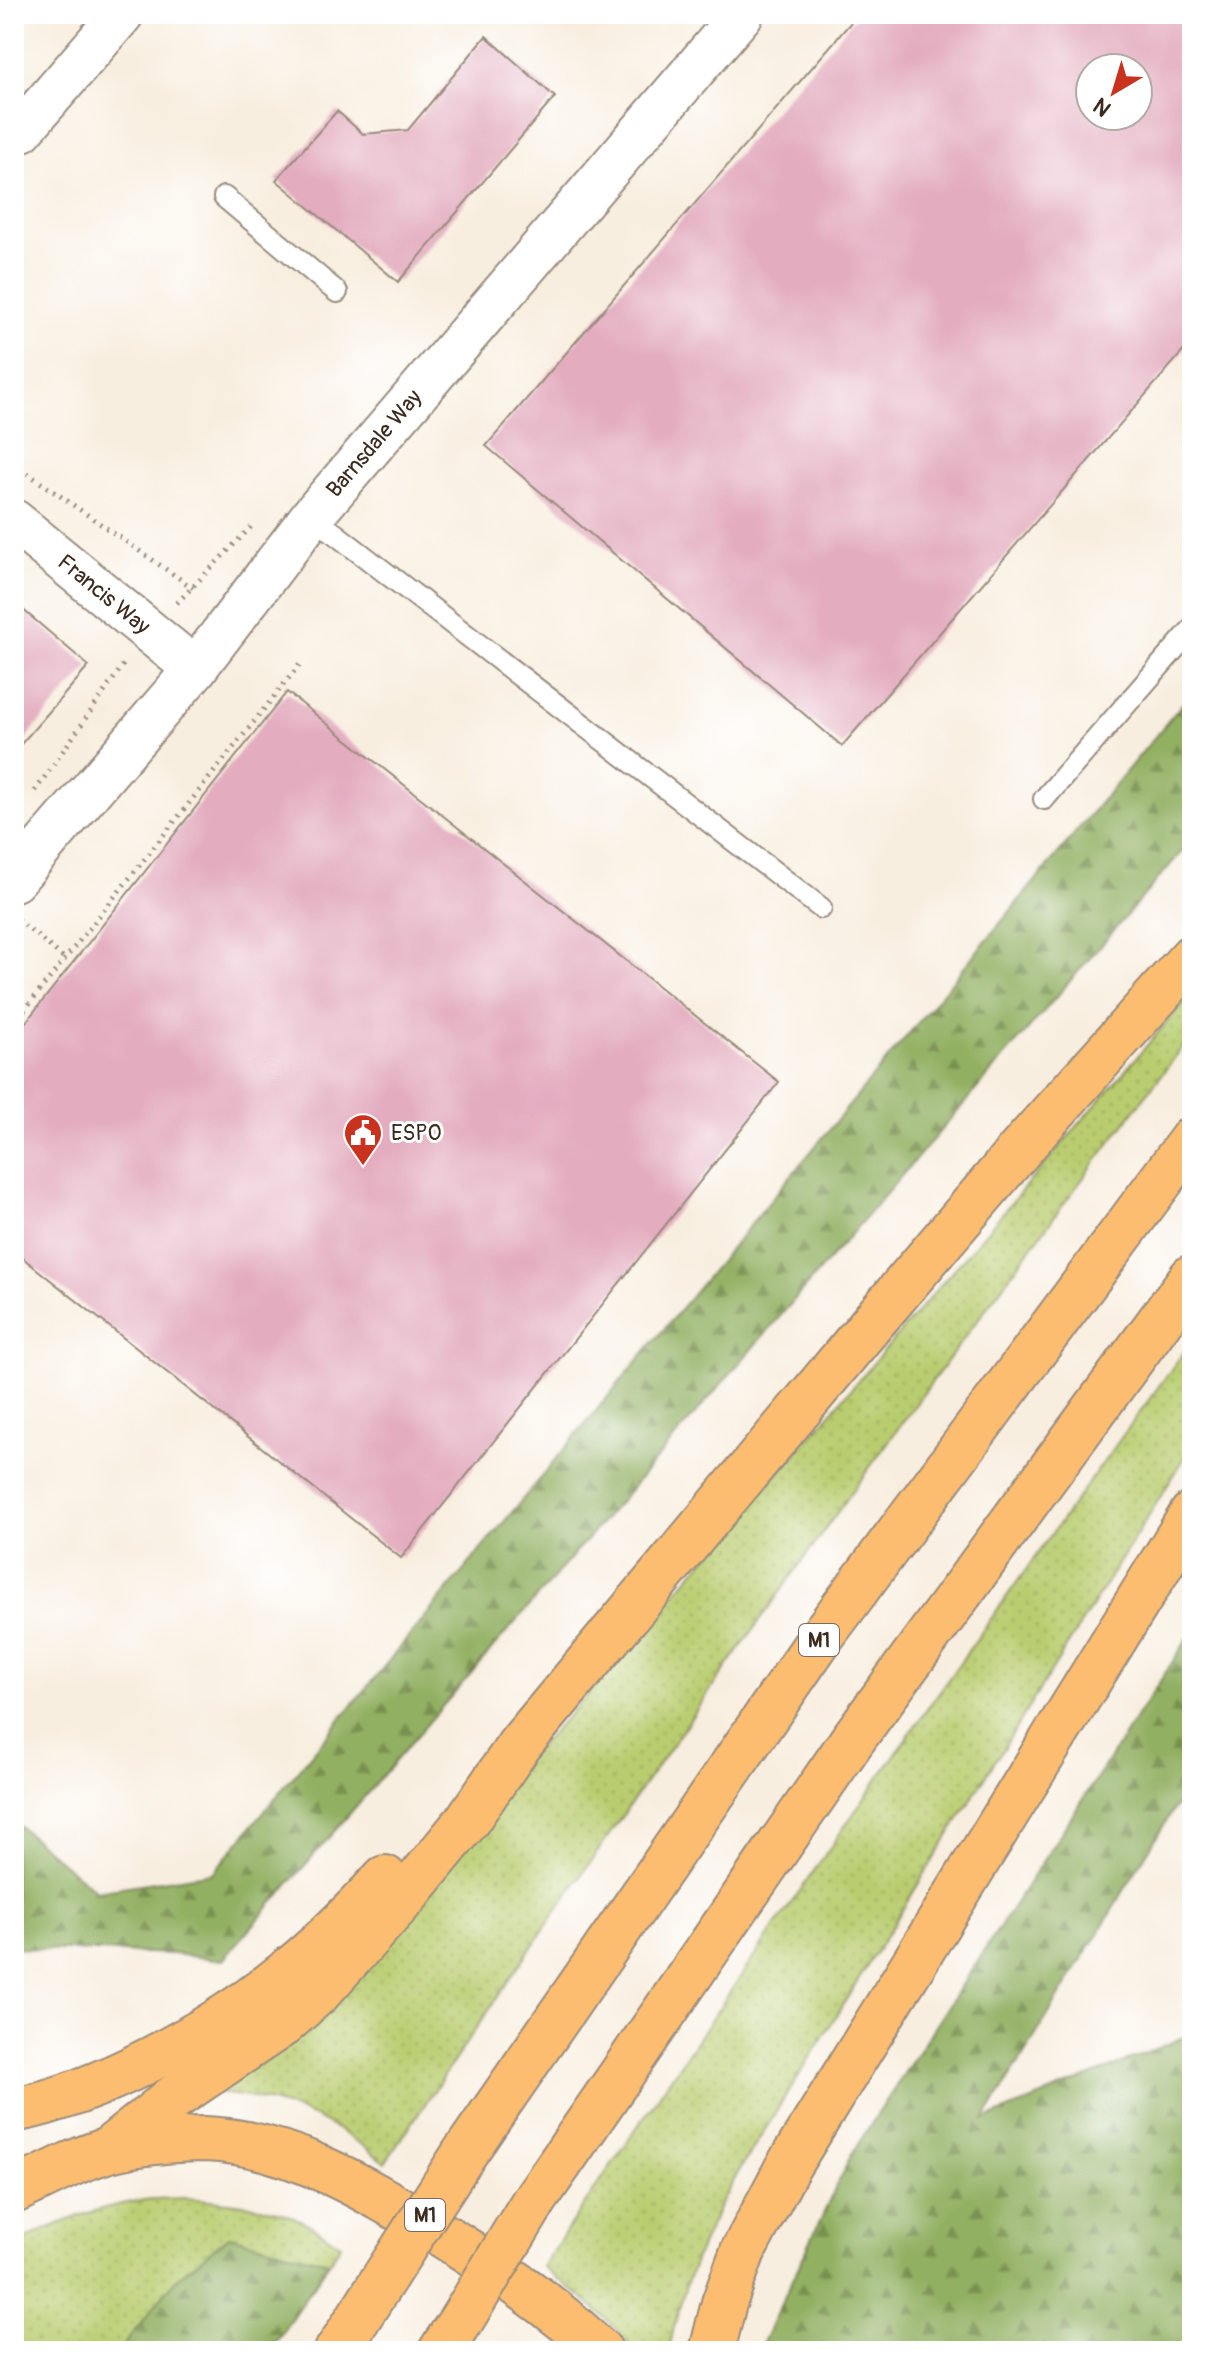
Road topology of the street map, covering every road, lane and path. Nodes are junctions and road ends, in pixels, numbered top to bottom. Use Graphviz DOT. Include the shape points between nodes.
graph roads {
  1 [pos="122,14"];
  2 [pos="742,14"];
  3 [pos="22,130"];
  4 [pos="224,197"];
  5 [pos="337,292"];
  6 [pos="14,464"];
  7 [pos="312,516"];
  8 [pos="14,521"];
  9 [pos="193,588"];
  10 [pos="1192,629"];
  11 [pos="300,664"];
  12 [pos="195,669"];
  13 [pos="1044,799"];
  14 [pos="16,900"];
  15 [pos="821,908"];
  16 [pos="1192,957"];
  17 [pos="65,959"];
  18 [pos="14,1023"];
  19 [pos="1192,1139"];
  20 [pos="1192,1277"];
  21 [pos="1192,1514"];
  22 [pos="520,1744"];
  23 [pos="14,2110"];
  24 [pos="108,2150"];
  25 [pos="19,2188"];
  26 [pos="452,2335"];
  27 [pos="337,2351"];
  28 [pos="600,2351"];
  29 [pos="712,2351"];
  1 -- 3 [label="street"];
  2 -- 7 [label="street, Barnsdale Way"];
  4 -- 5 [label="lane"];
  6 -- 9 [label="path"];
  7 -- 12 [label="street, Barnsdale Way"];
  7 -- 15 [label="lane"];
  8 -- 12 [label="street, Francis Way"];
  10 -- 13 [label="lane"];
  11 -- 17 [label="path"];
  12 -- 14 [label="street, Barnsdale Way"];
  14 -- 17 [label="path"];
  16 -- 22 [label="highway" via="1009,1162"];
  17 -- 18 [label="path"];
  19 -- 27 [label="highway, M1, bridge" via="819,1640 464,2154"];
  20 -- 26 [label="highway, bridge" via="853,1739 534,2201"];
  21 -- 29 [label="highway" via="787,2168 743,2251"];
  22 -- 23 [label="highway" via="280,1978 220,2020 122,2073"];
  22 -- 24 [label="highway" via="466,1822 320,1991 283,2024 173,2098"];
  24 -- 25 [label="highway"];
  24 -- 28 [label="highway" via="203,2139 292,2157 371,2193 465,2249 566,2320"];
}
